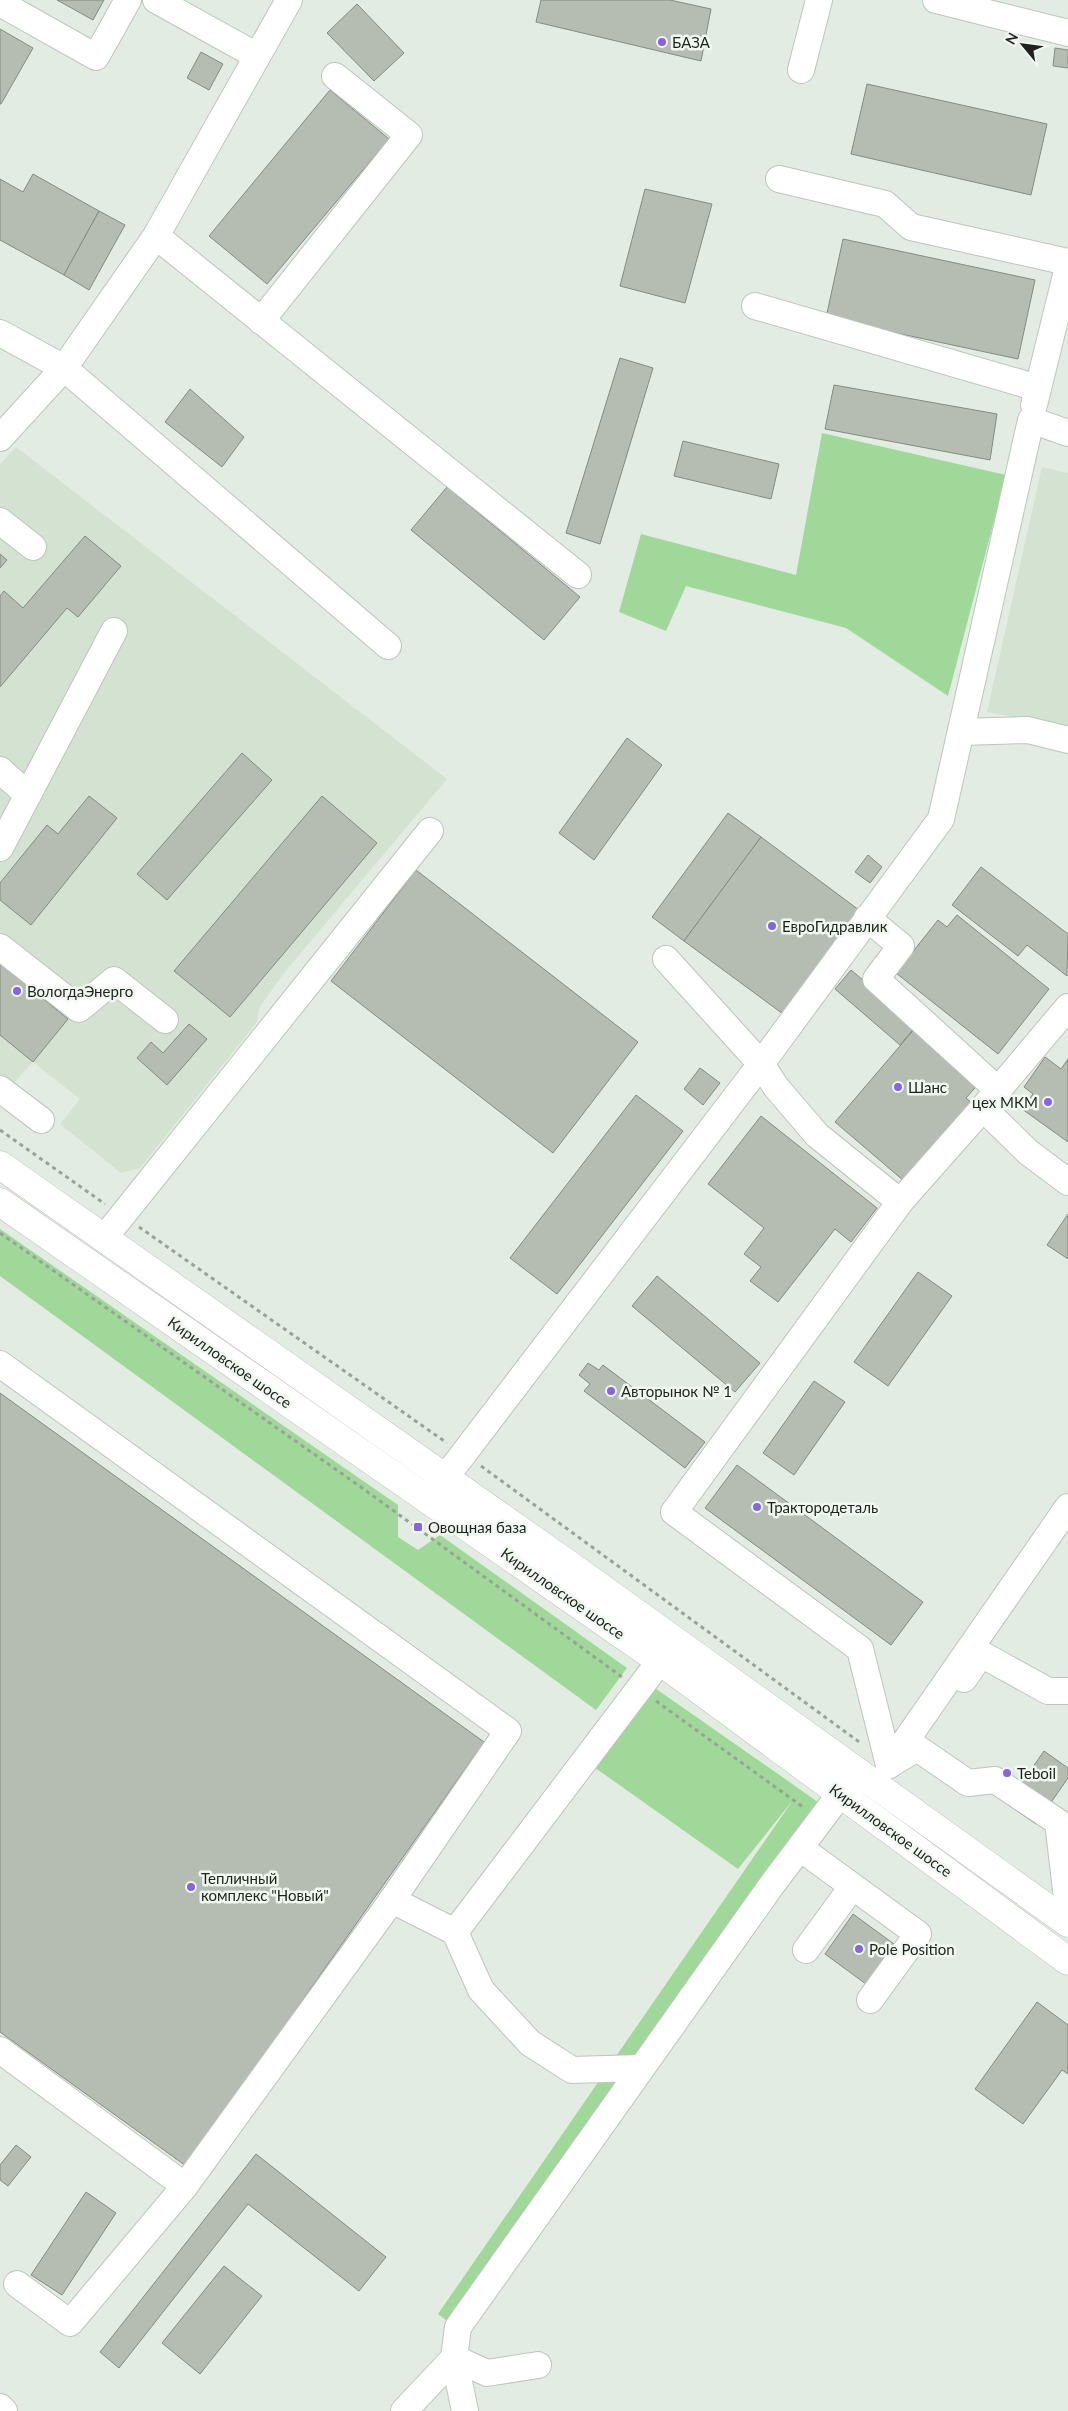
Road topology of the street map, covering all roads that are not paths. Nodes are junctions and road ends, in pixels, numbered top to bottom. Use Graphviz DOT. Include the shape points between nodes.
graph roads {
  1 [pos="128,0"];
  2 [pos="156,0"];
  3 [pos="289,0"];
  4 [pos="819,0"];
  5 [pos="936,0"];
  6 [pos="0,4"];
  7 [pos="1068,32"];
  8 [pos="257,56"];
  9 [pos="801,70"];
  10 [pos="335,76"];
  11 [pos="779,179"];
  12 [pos="156,236"];
  13 [pos="1068,262"];
  14 [pos="1068,267"];
  15 [pos="755,306"];
  16 [pos="260,321"];
  17 [pos="0,334"];
  18 [pos="64,368"];
  19 [pos="1038,388"];
  20 [pos="1031,420"];
  21 [pos="1068,433"];
  22 [pos="0,438"];
  23 [pos="0,521"];
  24 [pos="34,547"];
  25 [pos="578,575"];
  26 [pos="114,630"];
  27 [pos="388,646"];
  28 [pos="961,732"];
  29 [pos="1068,740"];
  30 [pos="0,770"];
  31 [pos="28,794"];
  32 [pos="430,831"];
  33 [pos="0,848"];
  34 [pos="867,918"];
  35 [pos="0,947"];
  36 [pos="666,959"];
  37 [pos="1068,1007"];
  38 [pos="165,1020"];
  39 [pos="761,1064"];
  40 [pos="0,1089"];
  41 [pos="991,1099"];
  42 [pos="40,1120"];
  43 [pos="0,1165"];
  44 [pos="1068,1182"];
  45 [pos="0,1202"];
  46 [pos="900,1202"];
  47 [pos="105,1237"];
  48 [pos="0,1364"];
  49 [pos="444,1476"];
  50 [pos="429,1499"];
  51 [pos="1068,1507"];
  52 [pos="660,1661"];
  53 [pos="1068,1691"];
  54 [pos="917,1748"];
  55 [pos="874,1773"];
  56 [pos="840,1792"];
  57 [pos="1064,1842"];
  58 [pos="800,1848"];
  59 [pos="852,1887"];
  60 [pos="392,1900"];
  61 [pos="1068,1907"];
  62 [pos="1068,1923"];
  63 [pos="455,1932"];
  64 [pos="806,1950"];
  65 [pos="1068,1961"];
  66 [pos="870,2000"];
  67 [pos="0,2050"];
  68 [pos="641,2068"];
  69 [pos="184,2186"];
  70 [pos="18,2284"];
  71 [pos="454,2358"];
  72 [pos="538,2365"];
  73 [pos="0,2407"];
  74 [pos="4,2411"];
  75 [pos="404,2411"];
  76 [pos="465,2411"];
  1 -- 6 [label="street" via="96,57"];
  2 -- 8 [label="street"];
  3 -- 8 [label="street"];
  4 -- 9 [label="street"];
  5 -- 7 [label="street"];
  8 -- 12 [label="street"];
  10 -- 16 [label="street" via="409,136"];
  11 -- 13 [label="street" via="885,204 912,227"];
  12 -- 16 [label="street"];
  12 -- 18 [label="street"];
  14 -- 19 [label="street"];
  15 -- 19 [label="street"];
  16 -- 25 [label="street"];
  17 -- 18 [label="street"];
  18 -- 22 [label="street"];
  18 -- 27 [label="street"];
  19 -- 20 [label="street"];
  20 -- 21 [label="street"];
  20 -- 28 [label="street"];
  23 -- 24 [label="street"];
  26 -- 31 [label="street"];
  28 -- 29 [label="street" via="1028,730"];
  28 -- 34 [label="street" via="941,818"];
  30 -- 31 [label="street"];
  31 -- 33 [label="street"];
  32 -- 47 [label="street"];
  34 -- 39 [label="street"];
  34 -- 41 [label="street" via="901,946 876,979"];
  35 -- 38 [label="street" via="80,1009 114,980"];
  36 -- 39 [label="street"];
  37 -- 41 [label="street"];
  39 -- 46 [label="street" via="817,1135"];
  39 -- 49 [label="street"];
  40 -- 42 [label="street"];
  41 -- 44 [label="street" via="1028,1152"];
  41 -- 46 [label="street"];
  43 -- 47 [label="main road, Кирилловское шоссе"];
  45 -- 50 [label="main road, Кирилловское шоссе"];
  46 -- 55 [label="street" via="674,1512 860,1650"];
  47 -- 49 [label="main road, Кирилловское шоссе"];
  48 -- 60 [label="street" via="508,1731"];
  49 -- 50 [label="street"];
  49 -- 55 [label="main road, Кирилловское шоссе"];
  50 -- 52 [label="main road, Кирилловское шоссе"];
  51 -- 55 [label="street"];
  52 -- 56 [label="main road, Кирилловское шоссе"];
  52 -- 63 [label="street"];
  53 -- 54 [label="street" via="1048,1691 980,1654"];
  54 -- 55 [label="street"];
  54 -- 57 [label="street" via="968,1783 995,1780 1058,1822"];
  55 -- 56 [label="street"];
  55 -- 62 [label="main road, Кирилловское шоссе"];
  56 -- 58 [label="street"];
  56 -- 65 [label="main road, Кирилловское шоссе"];
  57 -- 61 [label="street"];
  58 -- 59 [label="street"];
  58 -- 68 [label="street"];
  59 -- 64 [label="street"];
  59 -- 66 [label="street" via="918,1934"];
  60 -- 63 [label="street"];
  60 -- 69 [label="street"];
  63 -- 68 [label="street" via="481,1990 530,2042 572,2070"];
  67 -- 69 [label="street"];
  68 -- 71 [label="street" via="458,2327"];
  69 -- 70 [label="street" via="70,2322"];
  71 -- 72 [label="street" via="487,2373"];
  71 -- 75 [label="street"];
  71 -- 76 [label="street"];
  73 -- 74 [label="street"];
}
